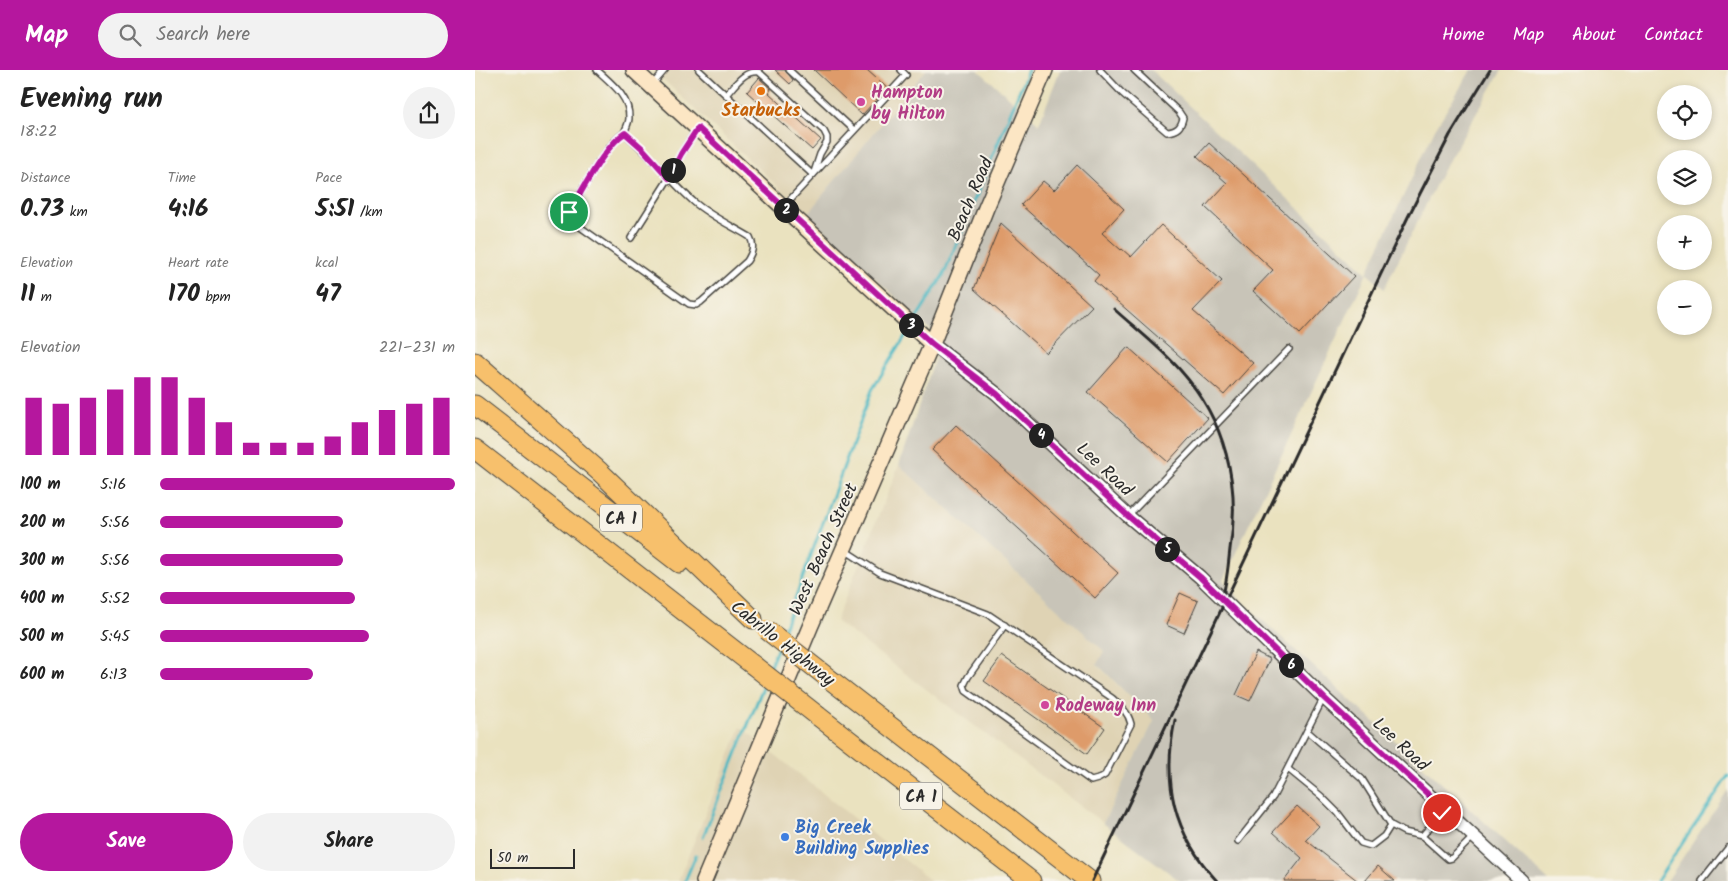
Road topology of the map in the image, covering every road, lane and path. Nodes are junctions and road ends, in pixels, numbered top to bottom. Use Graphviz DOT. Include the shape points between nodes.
graph roads {
  1 [pos="597,70"];
  2 [pos="634,70"];
  3 [pos="665,70"];
  4 [pos="699,70"];
  5 [pos="789,70"];
  6 [pos="901,70"];
  7 [pos="1045,70"];
  8 [pos="1100,70"];
  9 [pos="1133,70"];
  10 [pos="651,85"];
  11 [pos="726,95"];
  12 [pos="698,128"];
  13 [pos="854,130"];
  14 [pos="625,133"];
  15 [pos="813,175"];
  16 [pos="669,178"];
  17 [pos="783,207"];
  18 [pos="631,238"];
  19 [pos="932,344"];
  20 [pos="1289,349"];
  21 [pos="475,362"];
  22 [pos="475,405"];
  23 [pos="475,449"];
  24 [pos="475,455"];
  25 [pos="511,478"];
  26 [pos="1128,516"];
  27 [pos="843,550"];
  28 [pos="760,625"];
  29 [pos="1005,625"];
  30 [pos="1324,698"];
  31 [pos="1307,731"];
  32 [pos="1288,769"];
  33 [pos="1445,810"];
  34 [pos="1391,826"];
  35 [pos="1423,836"];
  36 [pos="1474,836"];
  37 [pos="1238,841"];
  38 [pos="1728,848"];
  39 [pos="1028,878"];
  40 [pos="704,881"];
  41 [pos="1090,881"];
  42 [pos="1522,881"];
  43 [pos="1702,881"];
  1 -- 14 [label="lane" via="619,90 628,105"];
  2 -- 10 [label="main road, Lee Road"];
  3 -- 10 [label="lane"];
  4 -- 11 [label="lane"];
  5 -- 13 [label="lane"];
  6 -- 13 [label="lane" via="906,75"];
  7 -- 19 [label="main road, Beach Road"];
  8 -- 9 [label="lane" via="1167,132 1178,129 1183,118 1179,112"];
  10 -- 12 [label="main road, Lee Road"];
  11 -- 15 [label="lane"];
  11 -- 15 [label="lane" via="745,74 759,72 824,131 827,142 819,154"];
  12 -- 16 [label="lane"];
  12 -- 17 [label="main road, Lee Road"];
  13 -- 15 [label="lane"];
  14 -- 16 [label="lane"];
  14 -- 16 [label="lane" via="609,148 569,216 689,304 696,305 747,261 753,243 696,203"];
  15 -- 17 [label="lane"];
  16 -- 18 [label="lane"];
  17 -- 19 [label="main road, Lee Road"];
  19 -- 26 [label="street, Lee Road" via="997,394"];
  19 -- 27 [label="main road, West Beach Street"];
  20 -- 26 [label="lane"];
  21 -- 28 [label="highway" via="601,472"];
  22 -- 28 [label="highway, Cabrillo Highway / CA 1"];
  23 -- 25 [label="highway, Cabrillo Highway / CA 1"];
  24 -- 25 [label="highway"];
  25 -- 39 [label="highway, Cabrillo Highway / CA 1, bridge"];
  26 -- 30 [label="street, Lee Road" via="1222,598"];
  27 -- 29 [label="lane" via="881,573 989,614"];
  27 -- 40 [label="main road, West Beach Street"];
  28 -- 41 [label="highway, Cabrillo Highway / CA 1, bridge"];
  29 -- 29 [label="lane" via="1112,698 1129,716 1131,724 1105,775 1091,781 967,691 964,685 968,677"];
  30 -- 31 [label="lane"];
  30 -- 33 [label="street, Lee Road"];
  31 -- 32 [label="lane"];
  31 -- 34 [label="lane" via="1362,779"];
  32 -- 34 [label="lane" via="1338,813 1361,843 1371,846"];
  32 -- 37 [label="lane" via="1273,797"];
  33 -- 35 [label="lane"];
  33 -- 36 [label="street, Lee Road"];
  34 -- 35 [label="lane"];
  35 -- 36 [label="lane" via="1448,859 1453,858"];
  36 -- 42 [label="street, Lee Road"];
  38 -- 43 [label="lane"];
}
